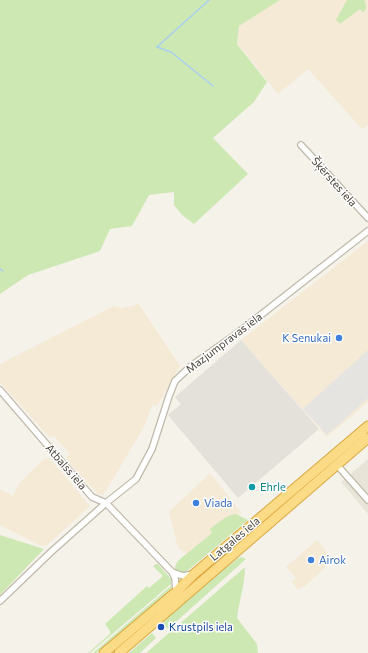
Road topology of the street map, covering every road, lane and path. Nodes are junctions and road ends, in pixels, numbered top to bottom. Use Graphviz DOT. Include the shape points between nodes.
graph roads {
  1 [pos="301,145"];
  2 [pos="368,218"];
  3 [pos="368,231"];
  4 [pos="0,390"];
  5 [pos="368,426"];
  6 [pos="368,438"];
  7 [pos="337,465"];
  8 [pos="368,500"];
  9 [pos="106,503"];
  10 [pos="172,572"];
  11 [pos="194,574"];
  12 [pos="176,592"];
  13 [pos="0,601"];
  14 [pos="104,653"];
  15 [pos="119,653"];
  1 -- 2 [label="street, Šķērstes iela"];
  3 -- 9 [label="street, Mazjumpravas iela" via="191,366 175,381 152,449 136,479"];
  4 -- 9 [label="street, Atbalss iela" via="92,498"];
  5 -- 11 [label="highway, Latgales iela"];
  6 -- 7 [label="highway, Latgales iela"];
  7 -- 8 [label="street"];
  7 -- 15 [label="highway, Latgales iela"];
  9 -- 10 [label="street, Atbalss iela"];
  9 -- 13 [label="street, Mazjumpravas iela"];
  10 -- 11 [label="street" via="183,576"];
  10 -- 12 [label="street"];
  11 -- 12 [label="highway, Latgales iela"];
  12 -- 14 [label="highway, Latgales iela"];
}
